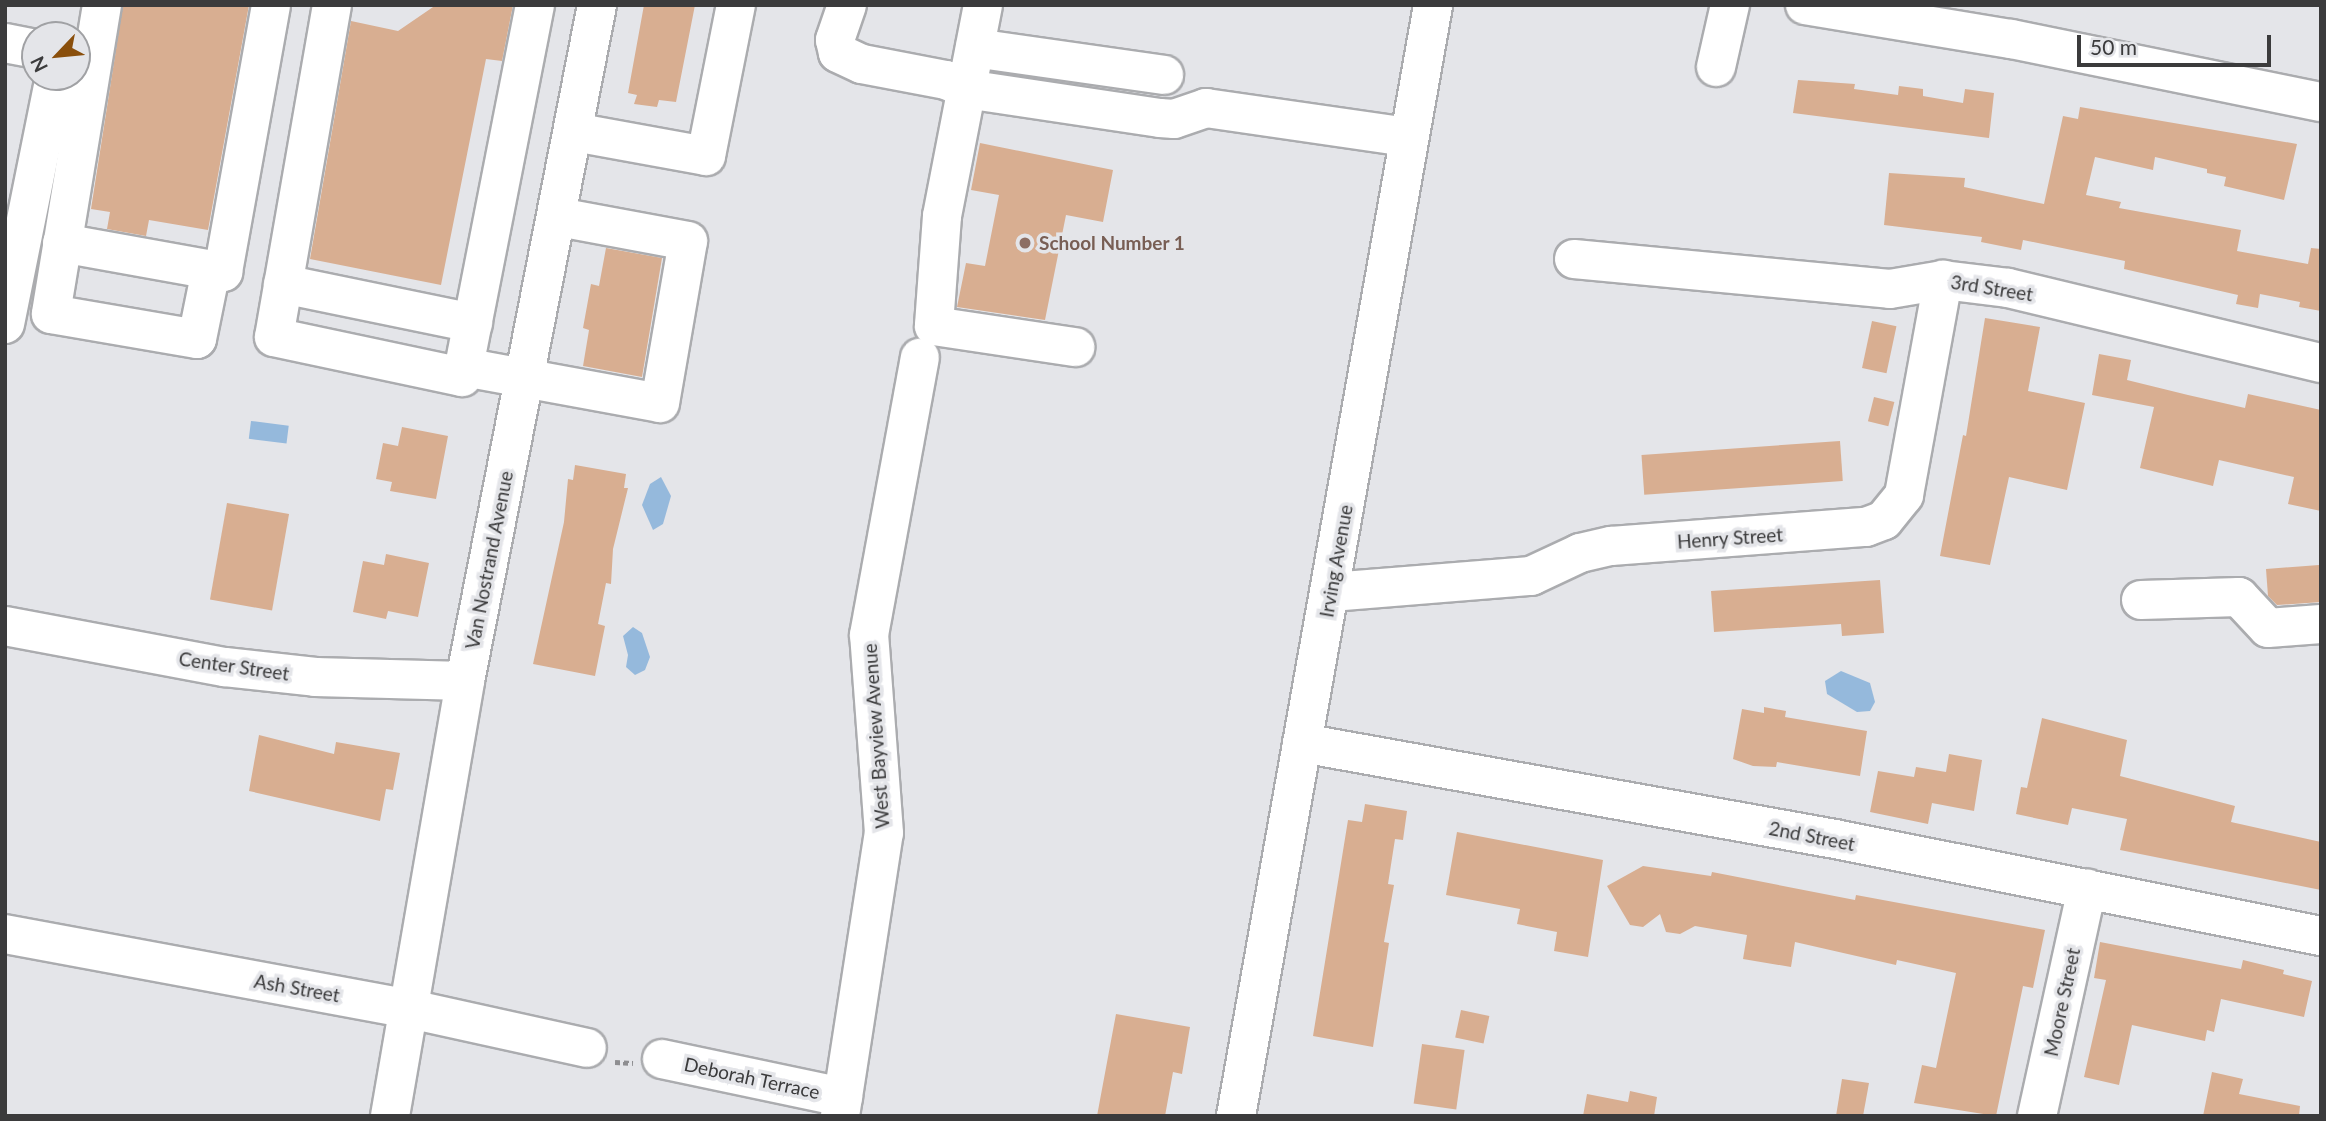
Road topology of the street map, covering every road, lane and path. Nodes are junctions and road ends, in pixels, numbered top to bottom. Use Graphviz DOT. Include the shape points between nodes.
graph roads {
  1 [pos="102,5"];
  2 [pos="271,5"];
  3 [pos="332,5"];
  4 [pos="535,5"];
  5 [pos="597,5"];
  6 [pos="736,5"];
  7 [pos="847,5"];
  8 [pos="983,5"];
  9 [pos="1433,5"];
  10 [pos="1730,5"];
  11 [pos="1805,5"];
  12 [pos="1921,14"];
  13 [pos="975,48"];
  14 [pos="1716,67"];
  15 [pos="1164,75"];
  16 [pos="966,89"];
  17 [pos="52,91"];
  18 [pos="2321,102"];
  19 [pos="575,132"];
  20 [pos="1408,137"];
  21 [pos="559,217"];
  22 [pos="62,243"];
  23 [pos="1574,259"];
  24 [pos="217,271"];
  25 [pos="1943,281"];
  26 [pos="283,284"];
  27 [pos="472,323"];
  28 [pos="5,324"];
  29 [pos="1075,347"];
  30 [pos="920,359"];
  31 [pos="2321,363"];
  32 [pos="464,368"];
  33 [pos="524,381"];
  34 [pos="1331,592"];
  35 [pos="2141,600"];
  36 [pos="2321,624"];
  37 [pos="5,626"];
  38 [pos="465,681"];
  39 [pos="1302,743"];
  40 [pos="2087,888"];
  41 [pos="5,934"];
  42 [pos="2321,936"];
  43 [pos="410,1009"];
  44 [pos="587,1048"];
  45 [pos="662,1059"];
  46 [pos="841,1106"];
  47 [pos="390,1116"];
  48 [pos="1236,1116"];
  49 [pos="2037,1116"];
  1 -- 22 [label="street"];
  2 -- 24 [label="street"];
  3 -- 26 [label="street"];
  4 -- 27 [label="street"];
  5 -- 19 [label="street, Van Nostrand Avenue"];
  6 -- 19 [label="street" via="706,156"];
  7 -- 16 [label="street" via="835,40 838,53 862,64 946,80"];
  8 -- 13 [label="street"];
  9 -- 20 [label="street, Irving Avenue"];
  10 -- 14 [label="street"];
  11 -- 12 [label="street"];
  12 -- 18 [label="street" via="2011,39"];
  13 -- 15 [label="street"];
  13 -- 16 [label="street"];
  16 -- 20 [label="street" via="1160,118 1174,119 1206,108"];
  16 -- 29 [label="street" via="942,216 934,326"];
  17 -- 28 [label="street"];
  19 -- 21 [label="street, Van Nostrand Avenue"];
  20 -- 34 [label="street, Irving Avenue"];
  21 -- 33 [label="street, Van Nostrand Avenue"];
  21 -- 33 [label="street" via="688,242 660,403"];
  22 -- 24 [label="street"];
  22 -- 24 [label="street" via="51,314 197,339"];
  23 -- 25 [label="street, 3rd Street" via="1890,289"];
  25 -- 31 [label="street, 3rd Street" via="2008,288"];
  25 -- 34 [label="street, Henry Street" via="1904,495 1884,520 1854,528 1611,546 1580,553 1531,576"];
  26 -- 27 [label="street"];
  26 -- 32 [label="street" via="274,337 462,377"];
  27 -- 32 [label="street"];
  30 -- 46 [label="street, West Bayview Avenue" via="869,635 884,833"];
  32 -- 33 [label="street"];
  33 -- 38 [label="street, Van Nostrand Avenue"];
  34 -- 39 [label="street, Irving Avenue"];
  35 -- 36 [label="street" via="2239,597 2268,628"];
  37 -- 38 [label="street, Center Street" via="225,667 315,677"];
  38 -- 43 [label="street, Van Nostrand Avenue"];
  39 -- 40 [label="street, 2nd Street"];
  39 -- 48 [label="street, Irving Avenue"];
  40 -- 42 [label="street, 2nd Street"];
  40 -- 49 [label="street, Moore Street"];
  41 -- 43 [label="street, Ash Street"];
  43 -- 44 [label="street, Ash Street"];
  43 -- 47 [label="street, Van Nostrand Avenue"];
  44 -- 45 [label="path" via="619,1064"];
  45 -- 46 [label="street, Deborah Terrace"];
}
